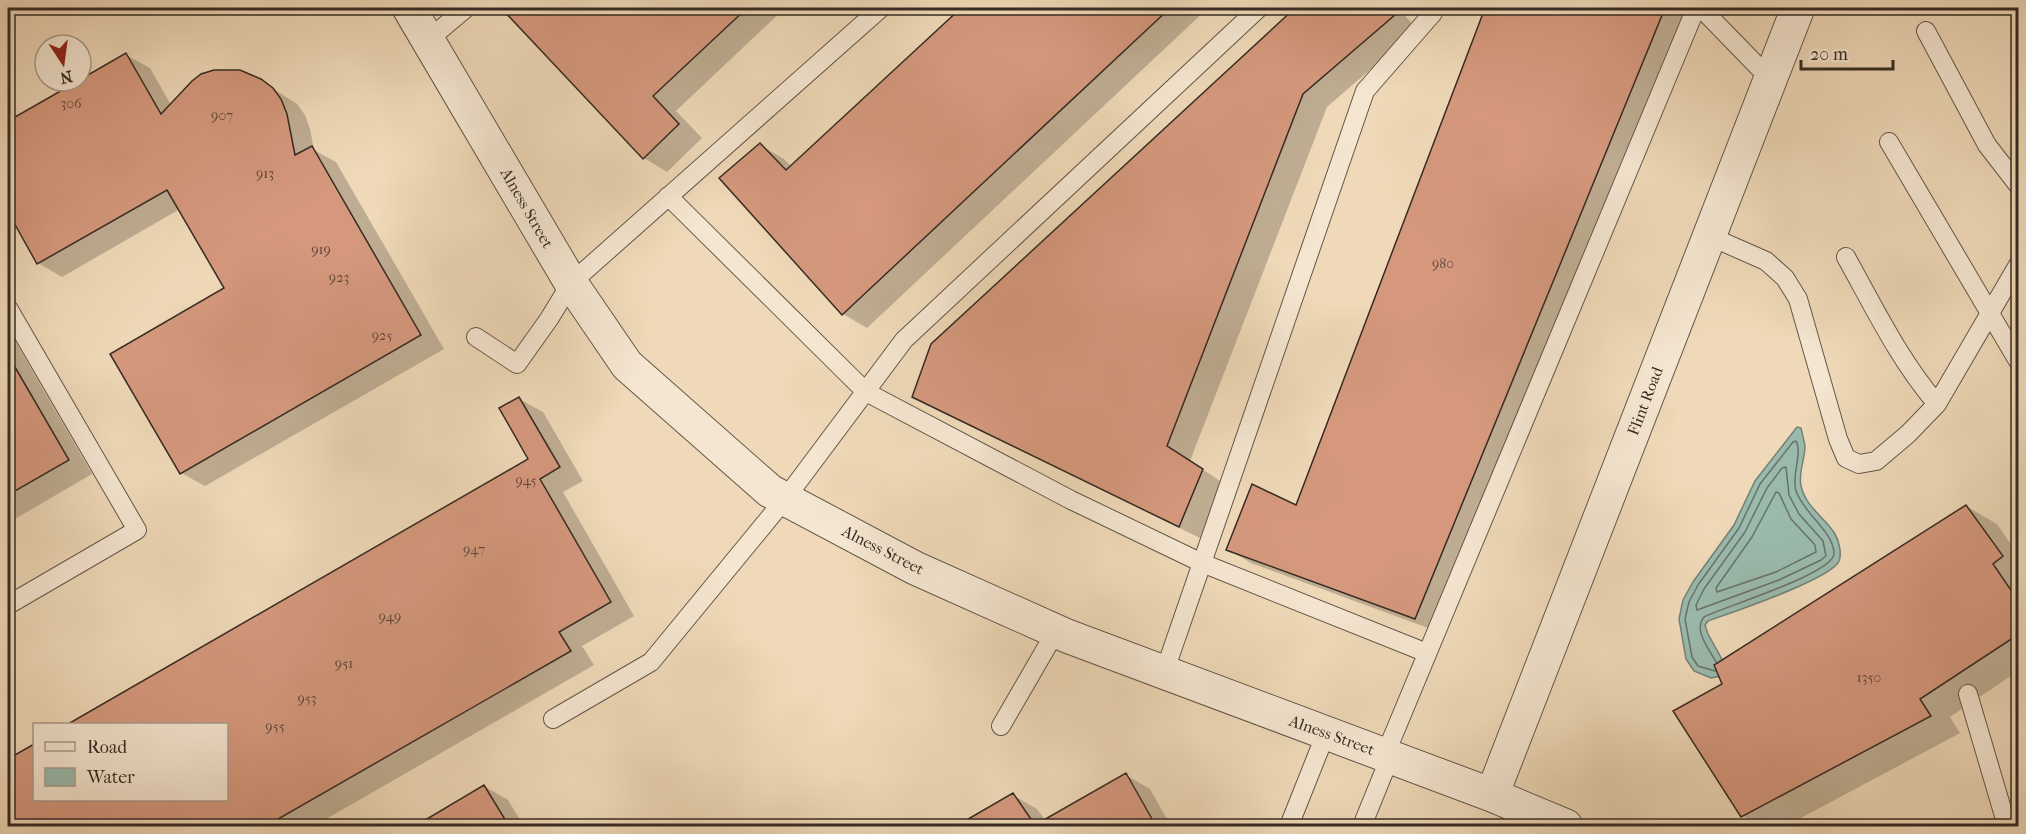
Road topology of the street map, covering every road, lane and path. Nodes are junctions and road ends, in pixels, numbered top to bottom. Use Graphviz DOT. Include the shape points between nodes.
graph roads {
  1 [pos="409,8"];
  2 [pos="466,8"];
  3 [pos="881,8"];
  4 [pos="1259,8"];
  5 [pos="1428,8"];
  6 [pos="1699,8"];
  7 [pos="1798,8"];
  8 [pos="1926,31"];
  9 [pos="428,40"];
  10 [pos="1770,79"];
  11 [pos="1889,142"];
  12 [pos="2019,184"];
  13 [pos="668,196"];
  14 [pos="1709,236"];
  15 [pos="1846,257"];
  16 [pos="2019,265"];
  17 [pos="571,283"];
  18 [pos="8,308"];
  19 [pos="1990,313"];
  20 [pos="476,337"];
  21 [pos="2019,361"];
  22 [pos="866,392"];
  23 [pos="1937,404"];
  24 [pos="785,499"];
  25 [pos="1202,563"];
  26 [pos="8,605"];
  27 [pos="1056,631"];
  28 [pos="1427,653"];
  29 [pos="1164,673"];
  30 [pos="1968,694"];
  31 [pos="553,719"];
  32 [pos="1001,726"];
  33 [pos="1326,733"];
  34 [pos="1387,756"];
  35 [pos="1492,795"];
  36 [pos="1289,826"];
  37 [pos="1362,826"];
  38 [pos="1566,826"];
  39 [pos="2007,826"];
  1 -- 9 [label="street, Alness Street"];
  2 -- 9 [label="lane"];
  3 -- 13 [label="lane"];
  4 -- 22 [label="lane" via="904,340"];
  5 -- 25 [label="lane" via="1433,13 1365,91"];
  6 -- 10 [label="lane"];
  6 -- 28 [label="lane"];
  7 -- 10 [label="street, Flint Road"];
  8 -- 12 [label="lane" via="1987,145"];
  9 -- 17 [label="street, Alness Street"];
  10 -- 14 [label="street, Flint Road"];
  11 -- 19 [label="lane"];
  13 -- 17 [label="lane"];
  13 -- 22 [label="lane"];
  14 -- 23 [label="lane" via="1766,261 1785,278 1798,298 1846,458 1859,465 1876,461"];
  14 -- 35 [label="street, Flint Road"];
  15 -- 23 [label="lane" via="1901,356"];
  16 -- 19 [label="lane"];
  17 -- 20 [label="lane" via="516,364"];
  17 -- 24 [label="street, Alness Street" via="627,365 770,491"];
  18 -- 26 [label="lane" via="137,530"];
  19 -- 21 [label="lane"];
  19 -- 23 [label="lane"];
  22 -- 24 [label="lane"];
  22 -- 25 [label="lane" via="1071,500"];
  24 -- 27 [label="street, Alness Street" via="915,568"];
  24 -- 31 [label="lane" via="651,662"];
  25 -- 28 [label="lane"];
  25 -- 29 [label="lane"];
  27 -- 29 [label="street, Alness Street"];
  27 -- 32 [label="lane"];
  28 -- 34 [label="lane"];
  29 -- 33 [label="street, Alness Street"];
  30 -- 39 [label="lane"];
  33 -- 34 [label="street, Alness Street"];
  33 -- 36 [label="lane"];
  34 -- 35 [label="street, Alness Street"];
  34 -- 37 [label="lane"];
  35 -- 38 [label="street, Alness Street"];
}
